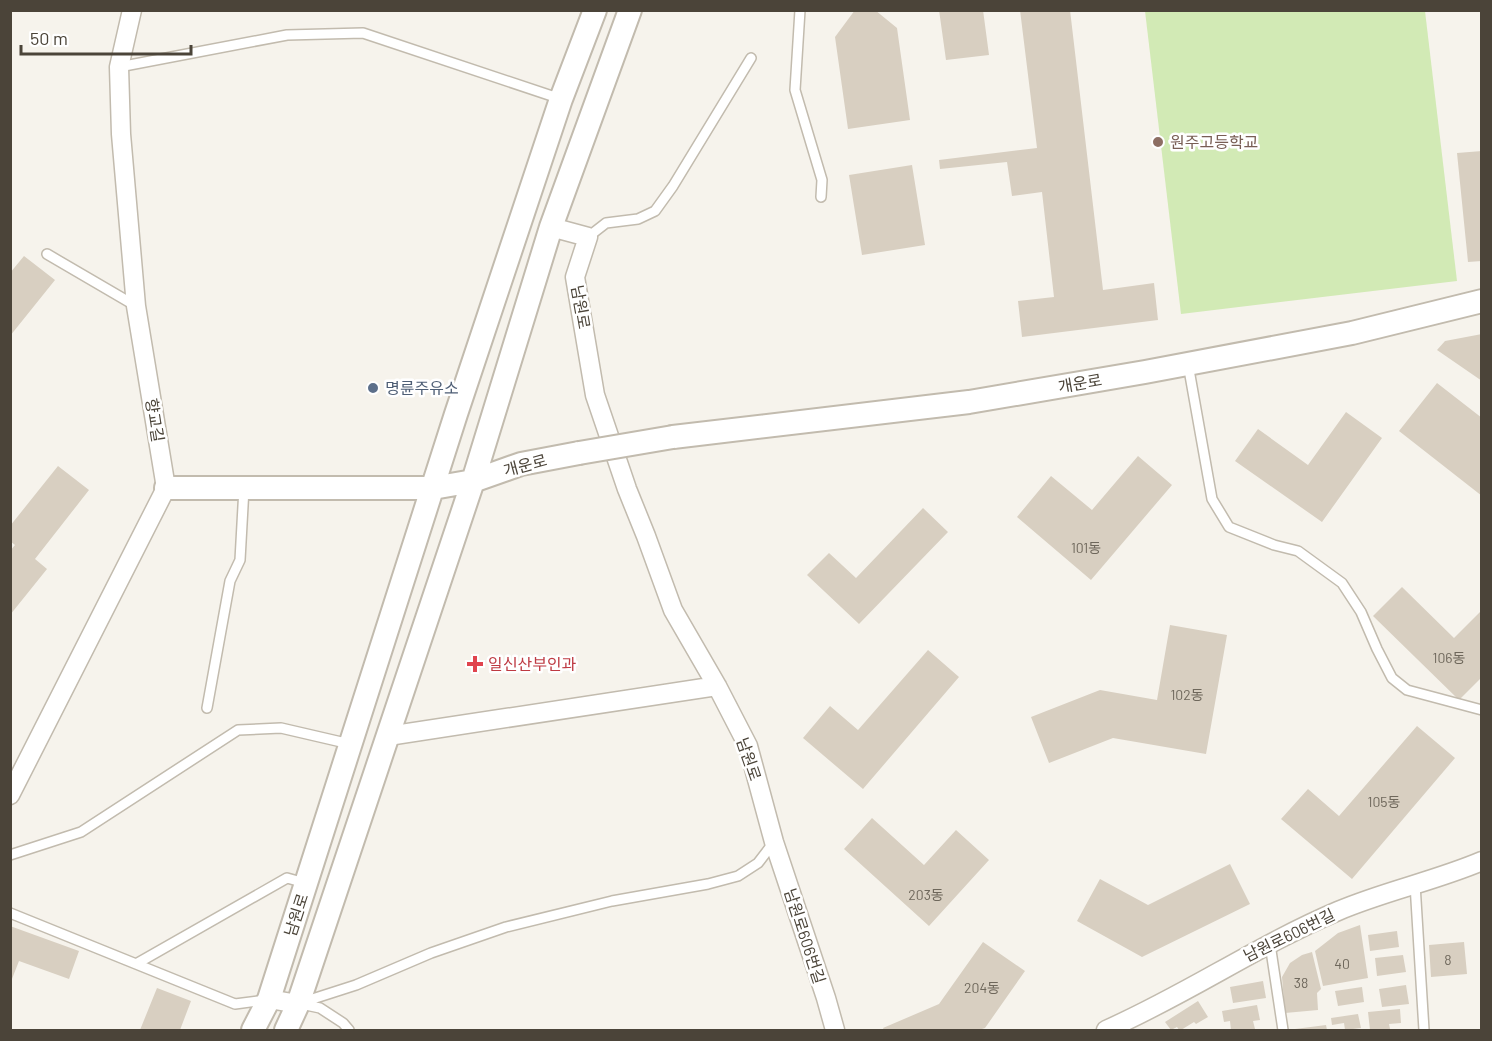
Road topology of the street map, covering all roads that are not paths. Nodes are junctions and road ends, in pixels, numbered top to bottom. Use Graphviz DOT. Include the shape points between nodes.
graph roads {
  1 [pos="132,10"];
  2 [pos="595,10"];
  3 [pos="630,10"];
  4 [pos="800,10"];
  5 [pos="751,58"];
  6 [pos="119,67"];
  7 [pos="561,99"];
  8 [pos="820,197"];
  9 [pos="551,228"];
  10 [pos="588,237"];
  11 [pos="47,254"];
  12 [pos="1482,301"];
  13 [pos="136,306"];
  14 [pos="1188,364"];
  15 [pos="473,481"];
  16 [pos="166,488"];
  17 [pos="244,488"];
  18 [pos="433,488"];
  19 [pos="717,686"];
  20 [pos="207,708"];
  21 [pos="1482,710"];
  22 [pos="388,736"];
  23 [pos="351,744"];
  24 [pos="10,795"];
  25 [pos="774,842"];
  26 [pos="10,855"];
  27 [pos="1482,861"];
  28 [pos="306,883"];
  29 [pos="1415,884"];
  30 [pos="10,913"];
  31 [pos="1269,943"];
  32 [pos="136,964"];
  33 [pos="269,999"];
  34 [pos="298,1004"];
  35 [pos="253,1030"];
  36 [pos="286,1030"];
  37 [pos="349,1030"];
  38 [pos="835,1030"];
  39 [pos="1106,1030"];
  40 [pos="1283,1030"];
  41 [pos="1424,1030"];
  1 -- 6 [label="street, 향교길"];
  2 -- 7 [label="street, 남원로"];
  3 -- 9 [label="street, 남원로"];
  4 -- 8 [label="lane" via="795,90 822,180"];
  5 -- 10 [label="lane" via="656,211 638,219 606,223"];
  6 -- 7 [label="lane" via="287,35 363,33"];
  6 -- 13 [label="street, 향교길" via="120,134"];
  7 -- 18 [label="street, 남원로"];
  9 -- 10 [label="street"];
  9 -- 15 [label="street, 남원로"];
  10 -- 19 [label="street, 남원로" via="575,277 595,395 673,610"];
  11 -- 13 [label="lane"];
  12 -- 14 [label="street, 개운로" via="1352,333"];
  13 -- 16 [label="street, 향교길"];
  14 -- 15 [label="street, 개운로, bridge" via="969,402 673,437 521,464"];
  14 -- 21 [label="lane" via="1212,499 1229,527 1298,551 1342,583 1398,684 1407,690"];
  15 -- 18 [label="street"];
  15 -- 22 [label="street, 남원로"];
  16 -- 17 [label="street"];
  16 -- 24 [label="street"];
  17 -- 18 [label="street"];
  17 -- 20 [label="lane" via="240,560 230,581"];
  18 -- 23 [label="street, 남원로"];
  19 -- 22 [label="street"];
  19 -- 25 [label="street, 남원로" via="748,746"];
  22 -- 34 [label="street, 남원로"];
  23 -- 26 [label="lane" via="281,728 238,730 81,832"];
  23 -- 28 [label="street, 남원로"];
  25 -- 34 [label="lane" via="758,863 738,876 506,927"];
  25 -- 38 [label="street, 남원로606번길"];
  27 -- 29 [label="street, 남원로606번길"];
  28 -- 32 [label="lane" via="287,878"];
  28 -- 33 [label="street, 남원로"];
  29 -- 31 [label="street, 남원로606번길" via="1340,910"];
  29 -- 41 [label="lane"];
  30 -- 32 [label="lane"];
  31 -- 39 [label="street, 남원로606번길"];
  31 -- 40 [label="lane"];
  32 -- 33 [label="lane" via="235,1004"];
  33 -- 34 [label="street"];
  33 -- 35 [label="street, 남원로"];
  34 -- 36 [label="street, 남원로"];
  34 -- 37 [label="lane" via="320,1008"];
}
